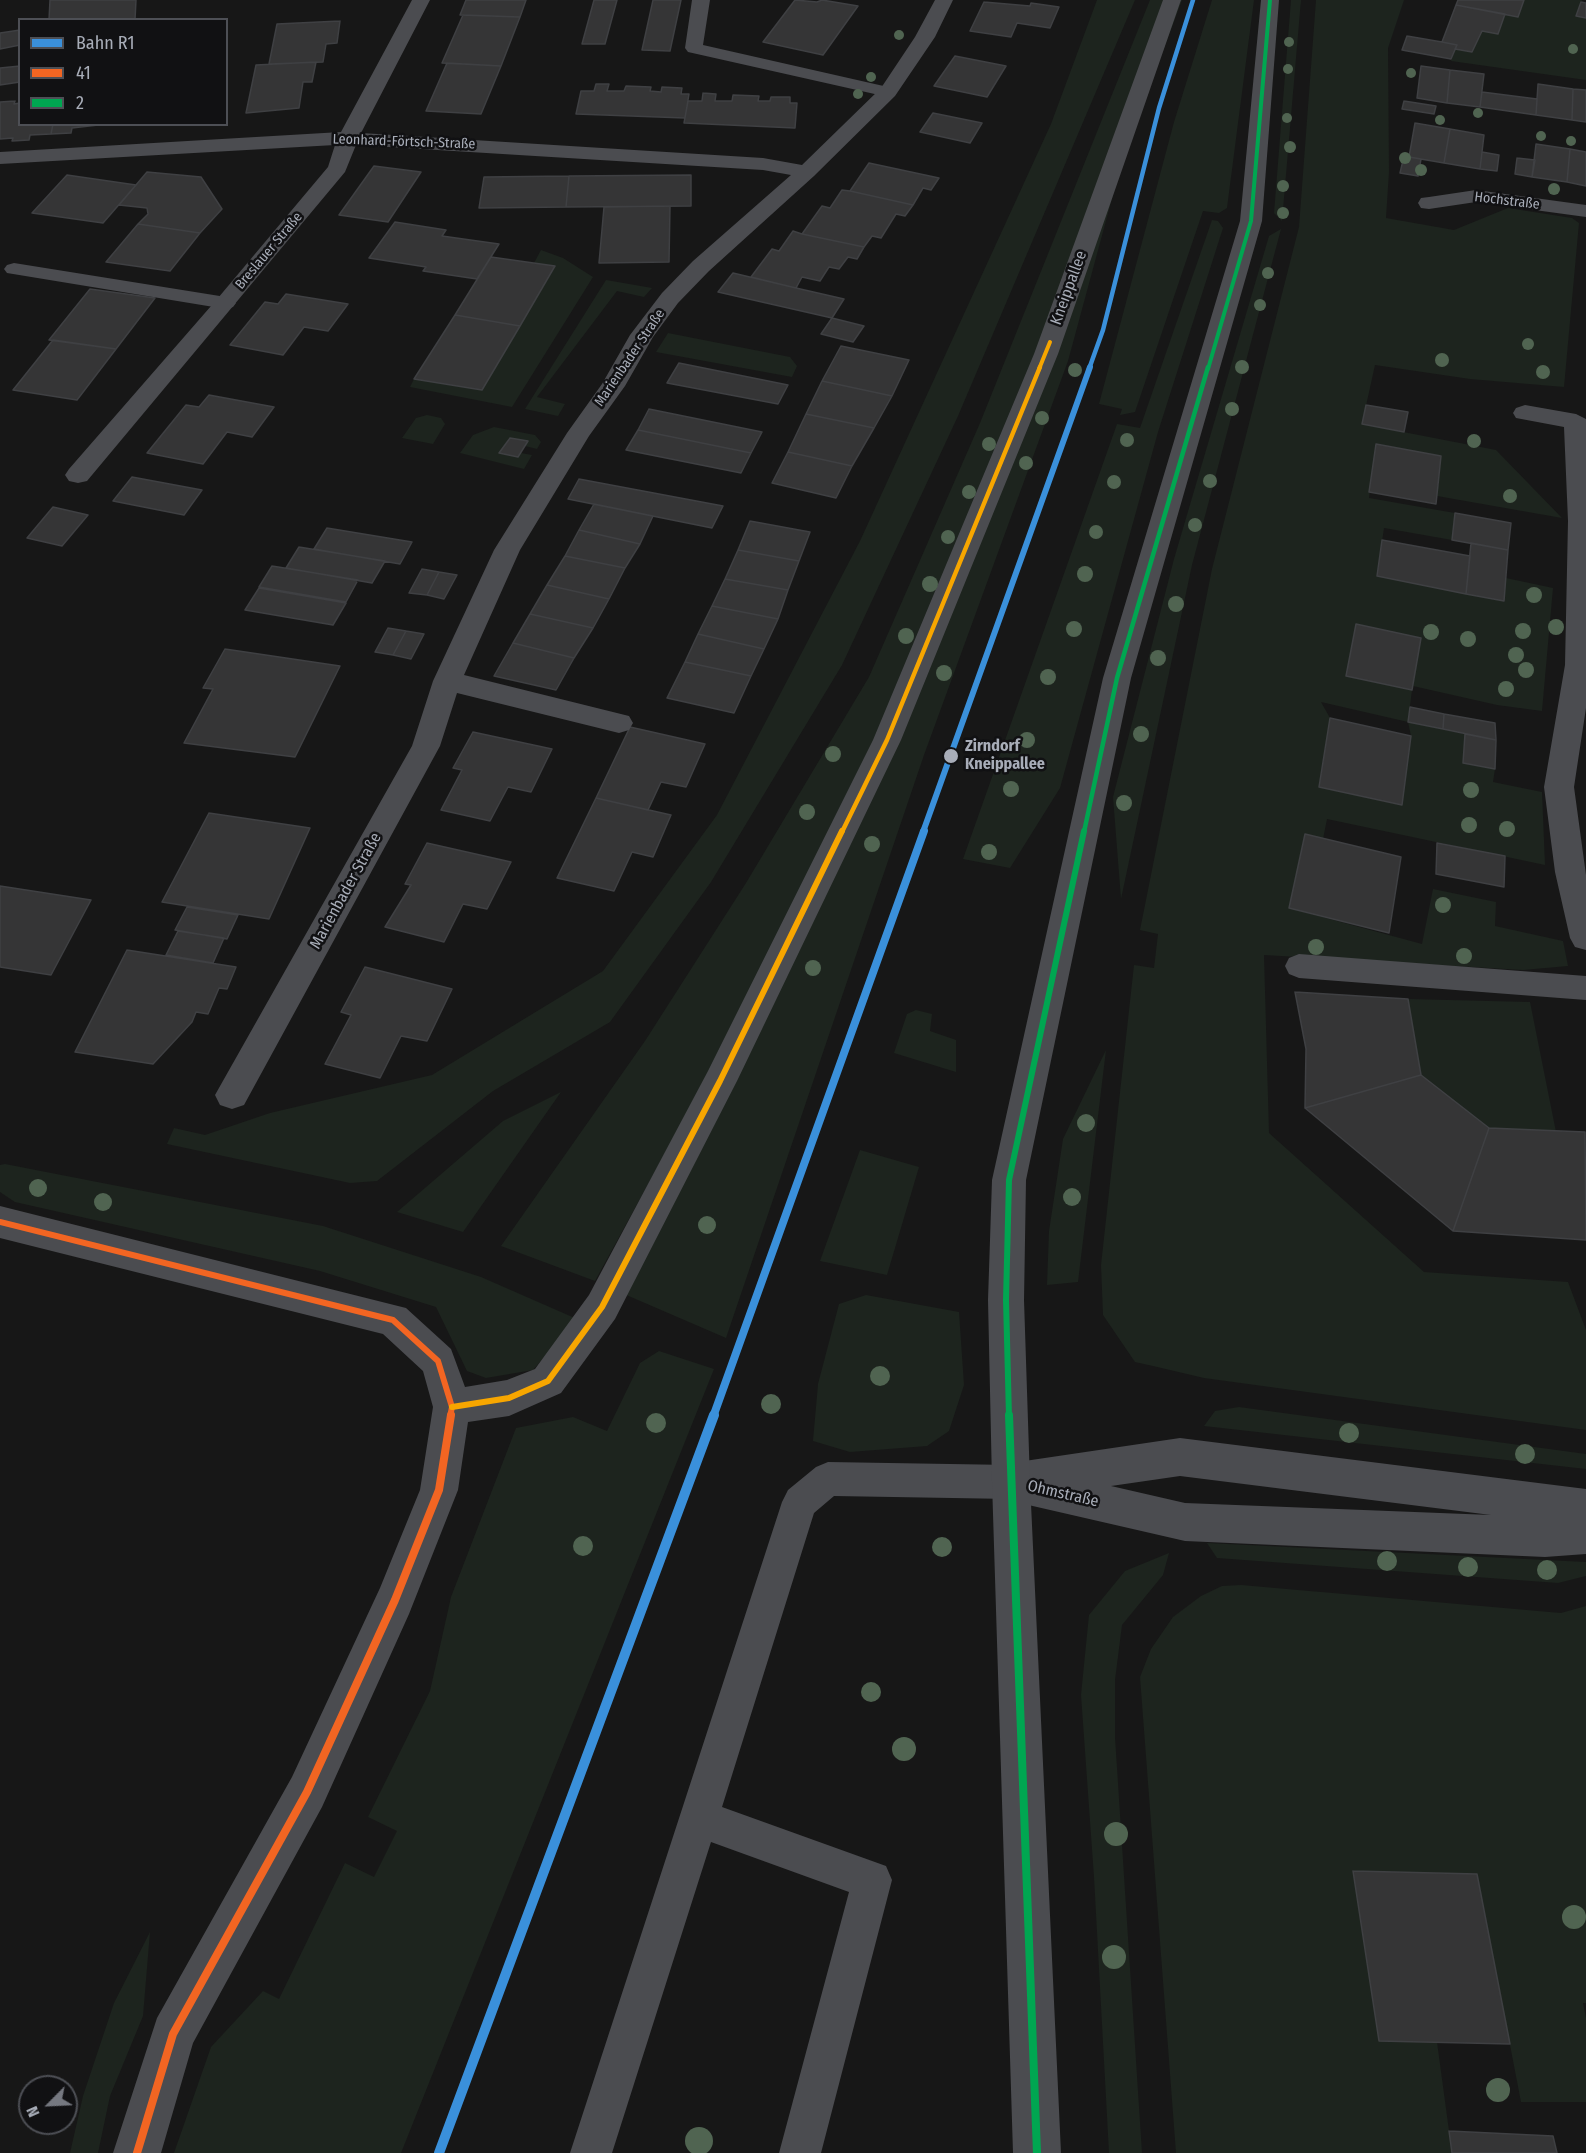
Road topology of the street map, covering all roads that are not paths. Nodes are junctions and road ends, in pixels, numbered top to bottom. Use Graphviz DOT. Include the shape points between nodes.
graph roads {
  1 [pos="421,0"];
  2 [pos="701,0"];
  3 [pos="944,0"];
  4 [pos="1172,0"];
  5 [pos="1270,0"];
  6 [pos="888,92"];
  7 [pos="348,138"];
  8 [pos="0,159"];
  9 [pos="807,172"];
  10 [pos="1429,203"];
  11 [pos="1586,212"];
  12 [pos="14,269"];
  13 [pos="226,303"];
  14 [pos="1525,413"];
  15 [pos="78,476"];
  16 [pos="447,681"];
  17 [pos="619,723"];
  18 [pos="1586,938"];
  19 [pos="1299,966"];
  20 [pos="1586,988"];
  21 [pos="232,1095"];
  22 [pos="0,1222"];
  23 [pos="452,1407"];
  24 [pos="1011,1482"];
  25 [pos="1586,1508"];
  26 [pos="1586,1534"];
  27 [pos="699,1818"];
  28 [pos="137,2153"];
  29 [pos="591,2153"];
  30 [pos="800,2153"];
  31 [pos="1037,2153"];
  1 -- 7 [label="street, Breslauer Straße"];
  2 -- 6 [label="lane" via="694,48"];
  3 -- 6 [label="street, Marienbader Straße" via="925,37"];
  4 -- 23 [label="street, Kneippallee" via="1046,354 887,740 720,1081 602,1307 548,1381 509,1398"];
  5 -- 24 [label="street" via="1251,221 1118,678 1009,1180 1006,1300"];
  6 -- 9 [label="street, Marienbader Straße"];
  7 -- 8 [label="street, Leonhard-Förtsch-Straße"];
  7 -- 9 [label="street, Leonhard-Förtsch-Straße" via="751,163"];
  7 -- 13 [label="street, Breslauer Straße" via="338,168"];
  9 -- 16 [label="street, Marienbader Straße" via="701,266 642,335 507,550"];
  10 -- 11 [label="street, Hochstraße" via="1476,196"];
  12 -- 13 [label="lane"];
  13 -- 15 [label="street, Breslauer Straße"];
  14 -- 18 [label="street" via="1576,422 1581,521 1579,665 1559,787 1570,872"];
  16 -- 17 [label="street"];
  16 -- 21 [label="street, Marienbader Straße" via="426,746"];
  19 -- 20 [label="lane"];
  22 -- 23 [label="street" via="393,1320 438,1361"];
  23 -- 28 [label="street" via="439,1490 395,1600 307,1792 173,2034"];
  24 -- 25 [label="street, Ohmstraße" via="1180,1457"];
  24 -- 26 [label="street, Ohmstraße" via="1185,1522 1545,1537"];
  24 -- 27 [label="lane" via="828,1479 800,1502"];
  24 -- 31 [label="street"];
  27 -- 29 [label="lane"];
  27 -- 30 [label="lane" via="872,1880"];
}
